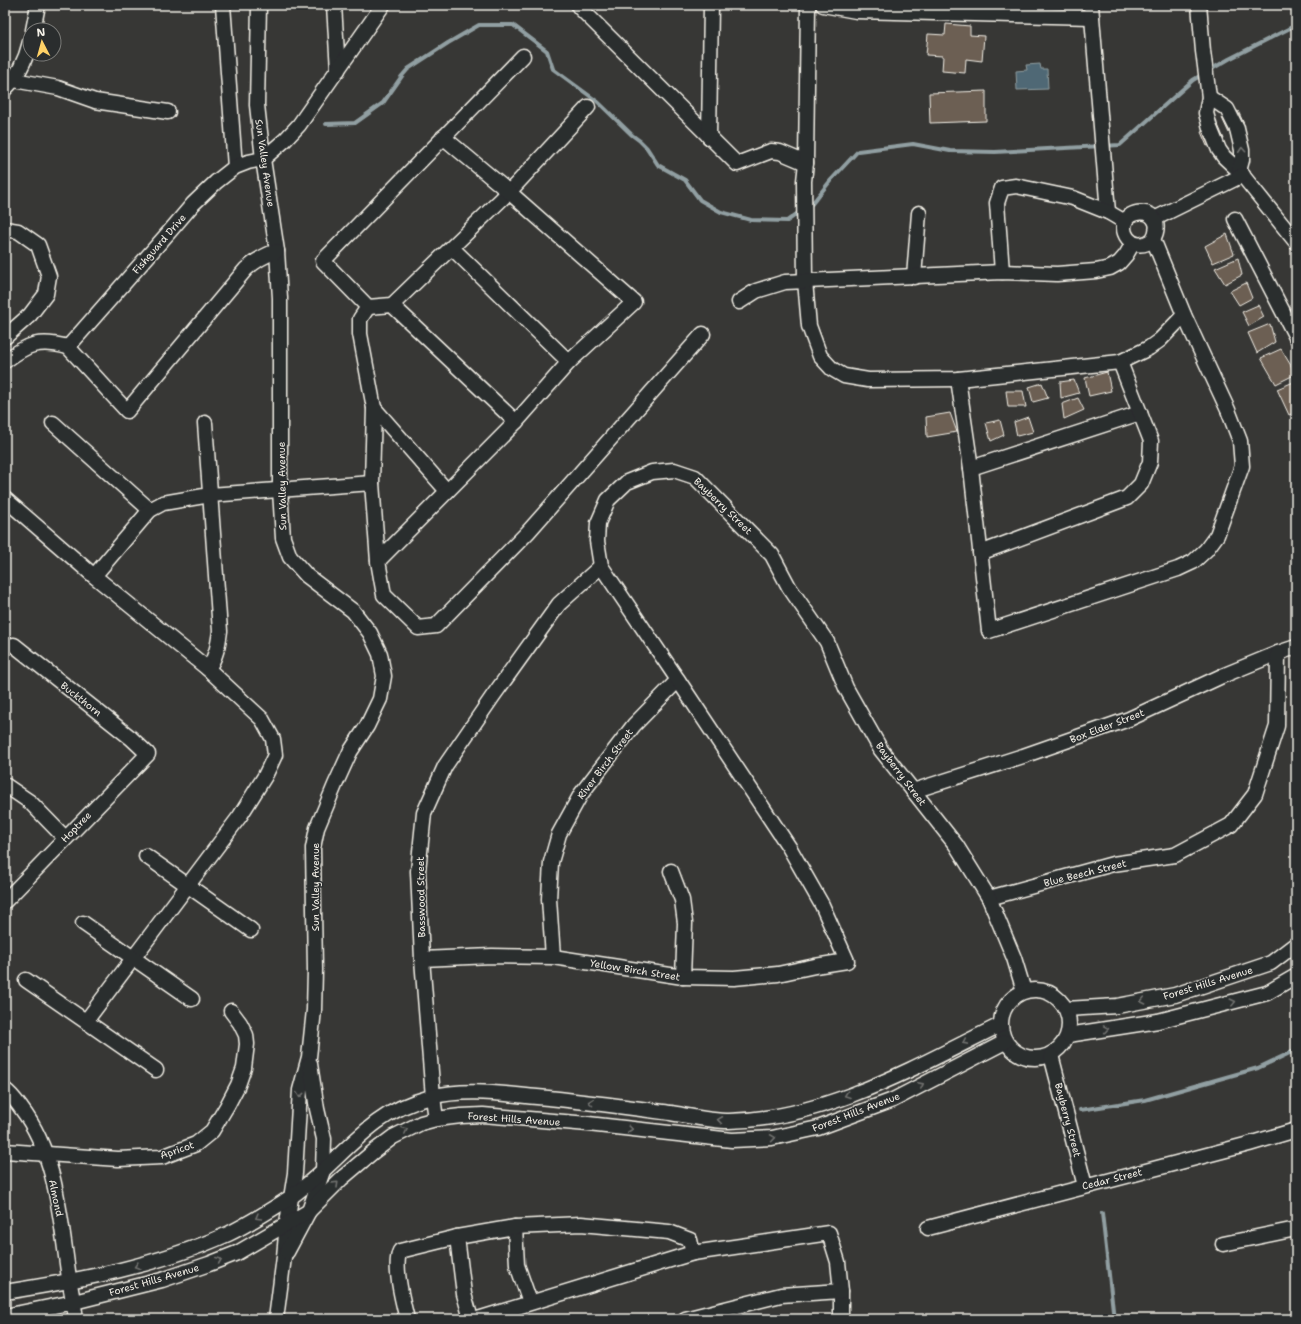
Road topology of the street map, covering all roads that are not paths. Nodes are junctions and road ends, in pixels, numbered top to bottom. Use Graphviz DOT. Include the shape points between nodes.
graph roads {
  1 [pos="38,5"];
  2 [pos="223,5"];
  3 [pos="259,5"];
  4 [pos="334,5"];
  5 [pos="383,5"];
  6 [pos="579,5"];
  7 [pos="711,5"];
  8 [pos="808,5"];
  9 [pos="823,5"];
  10 [pos="1199,5"];
  11 [pos="1092,11"];
  12 [pos="35,22"];
  13 [pos="523,56"];
  14 [pos="22,62"];
  15 [pos="338,70"];
  16 [pos="9,84"];
  17 [pos="1209,97"];
  18 [pos="588,106"];
  19 [pos="168,112"];
  20 [pos="443,137"];
  21 [pos="709,137"];
  22 [pos="263,159"];
  23 [pos="806,163"];
  24 [pos="235,167"];
  25 [pos="1241,173"];
  26 [pos="509,192"];
  27 [pos="1108,212"];
  28 [pos="919,213"];
  29 [pos="1154,218"];
  30 [pos="1235,219"];
  31 [pos="1125,222"];
  32 [pos="5,229"];
  33 [pos="1153,239"];
  34 [pos="1296,242"];
  35 [pos="1133,243"];
  36 [pos="452,248"];
  37 [pos="277,250"];
  38 [pos="1002,272"];
  39 [pos="914,277"];
  40 [pos="805,281"];
  41 [pos="738,302"];
  42 [pos="392,305"];
  43 [pos="368,307"];
  44 [pos="1184,315"];
  45 [pos="1294,328"];
  46 [pos="703,334"];
  47 [pos="5,337"];
  48 [pos="68,347"];
  49 [pos="5,361"];
  50 [pos="569,362"];
  51 [pos="1120,362"];
  52 [pos="958,379"];
  53 [pos="374,408"];
  54 [pos="1140,413"];
  55 [pos="53,422"];
  56 [pos="516,422"];
  57 [pos="205,423"];
  58 [pos="971,468"];
  59 [pos="372,483"];
  60 [pos="280,490"];
  61 [pos="447,492"];
  62 [pos="210,495"];
  63 [pos="5,499"];
  64 [pos="150,510"];
  65 [pos="980,553"];
  66 [pos="378,561"];
  67 [pos="601,566"];
  68 [pos="94,576"];
  69 [pos="14,646"];
  70 [pos="1296,647"];
  71 [pos="1278,652"];
  72 [pos="208,669"];
  73 [pos="678,680"];
  74 [pos="148,754"];
  75 [pos="5,785"];
  76 [pos="913,791"];
  77 [pos="65,838"];
  78 [pos="146,856"];
  79 [pos="671,871"];
  80 [pos="189,886"];
  81 [pos="989,898"];
  82 [pos="5,901"];
  83 [pos="83,923"];
  84 [pos="251,930"];
  85 [pos="1296,944"];
  86 [pos="553,957"];
  87 [pos="134,958"];
  88 [pos="422,959"];
  89 [pos="847,961"];
  90 [pos="1296,976"];
  91 [pos="683,977"];
  92 [pos="26,980"];
  93 [pos="1024,991"];
  94 [pos="192,999"];
  95 [pos="1066,1009"];
  96 [pos="231,1011"];
  97 [pos="86,1022"];
  98 [pos="1000,1025"];
  99 [pos="1068,1035"];
  100 [pos="1005,1042"];
  101 [pos="1051,1055"];
  102 [pos="309,1057"];
  103 [pos="156,1070"];
  104 [pos="5,1090"];
  105 [pos="433,1096"];
  106 [pos="436,1119"];
  107 [pos="1296,1130"];
  108 [pos="5,1151"];
  109 [pos="46,1154"];
  110 [pos="323,1170"];
  111 [pos="1085,1186"];
  112 [pos="291,1197"];
  113 [pos="309,1211"];
  114 [pos="287,1223"];
  115 [pos="515,1227"];
  116 [pos="928,1228"];
  117 [pos="1296,1229"];
  118 [pos="457,1237"];
  119 [pos="1223,1244"];
  120 [pos="693,1253"];
  121 [pos="284,1257"];
  122 [pos="69,1282"];
  123 [pos="841,1291"];
  124 [pos="5,1292"];
  125 [pos="74,1302"];
  126 [pos="530,1302"];
  127 [pos="5,1316"];
  128 [pos="76,1319"];
  129 [pos="276,1319"];
  130 [pos="407,1319"];
  131 [pos="472,1319"];
  132 [pos="478,1319"];
  133 [pos="685,1319"];
  134 [pos="841,1319"];
  1 -- 12 [label="street"];
  2 -- 24 [label="street"];
  3 -- 22 [label="street, Sun Valley Avenue" via="257,105"];
  4 -- 15 [label="street"];
  5 -- 15 [label="street"];
  6 -- 21 [label="street"];
  7 -- 21 [label="street"];
  8 -- 23 [label="street"];
  9 -- 11 [label="street" via="856,11"];
  10 -- 17 [label="street"];
  11 -- 27 [label="street"];
  13 -- 20 [label="street"];
  14 -- 16 [label="street"];
  15 -- 22 [label="street" via="299,125"];
  16 -- 19 [label="street" via="58,88 95,101"];
  17 -- 25 [label="street" via="1206,113 1219,150"];
  25 -- 17 [label="street, one-way" via="1242,150 1234,122 1227,109"];
  18 -- 26 [label="street"];
  20 -- 26 [label="street"];
  20 -- 43 [label="street" via="323,261"];
  21 -- 23 [label="street" via="737,164 766,151 780,152"];
  22 -- 24 [label="street, Fishguard Drive"];
  22 -- 37 [label="street, Sun Valley Avenue"];
  23 -- 40 [label="street"];
  24 -- 48 [label="street, Fishguard Drive" via="193,204"];
  25 -- 29 [label="street"];
  25 -- 34 [label="street"];
  26 -- 36 [label="street"];
  26 -- 50 [label="street" via="634,302"];
  27 -- 31 [label="street"];
  27 -- 38 [label="street" via="1073,198 1016,186 1002,188 997,203"];
  28 -- 39 [label="street"];
  29 -- 31 [label="street" via="1142,212 1129,216"];
  29 -- 33 [label="street" via="1157,229"];
  30 -- 45 [label="street"];
  31 -- 35 [label="street" via="1125,234"];
  32 -- 47 [label="street" via="18,231 38,246 49,276 46,294 30,315"];
  33 -- 35 [label="street" via="1144,245"];
  33 -- 44 [label="street"];
  35 -- 38 [label="street" via="1119,263 1110,268 1057,274"];
  36 -- 42 [label="street"];
  36 -- 50 [label="street"];
  37 -- 48 [label="street" via="255,260 246,269 127,411"];
  37 -- 60 [label="street, Sun Valley Avenue" via="280,298"];
  38 -- 39 [label="street"];
  39 -- 40 [label="street"];
  40 -- 41 [label="street" via="785,282 768,287"];
  40 -- 52 [label="street" via="809,326 820,356 832,369 844,376 868,380"];
  42 -- 43 [label="street"];
  42 -- 56 [label="street"];
  43 -- 53 [label="street" via="360,319 360,334"];
  44 -- 51 [label="street" via="1160,340"];
  44 -- 65 [label="street" via="1240,441 1242,466 1217,535 1206,550 1193,562 1178,569 989,631"];
  46 -- 66 [label="street" via="528,532 436,626 418,628 384,595"];
  48 -- 49 [label="street" via="55,343 29,346"];
  50 -- 56 [label="street"];
  51 -- 52 [label="street"];
  51 -- 54 [label="street"];
  52 -- 58 [label="street"];
  53 -- 59 [label="street"];
  53 -- 61 [label="street"];
  54 -- 58 [label="street"];
  54 -- 65 [label="street" via="1151,441 1150,462 1141,484 1127,498"];
  55 -- 64 [label="street"];
  56 -- 61 [label="street"];
  57 -- 62 [label="street"];
  58 -- 65 [label="street"];
  59 -- 60 [label="street"];
  59 -- 66 [label="street"];
  60 -- 62 [label="street"];
  60 -- 102 [label="street, Sun Valley Avenue" via="283,538 290,557 307,576 353,611 370,633 380,654 384,676 380,698 335,785 317,828 313,848 315,970"];
  61 -- 66 [label="street"];
  62 -- 64 [label="street" via="163,503"];
  62 -- 72 [label="street" via="220,631 214,659"];
  63 -- 68 [label="street"];
  64 -- 68 [label="street"];
  67 -- 73 [label="street, Bayberry Street"];
  67 -- 76 [label="street, Bayberry Street" via="597,541 598,523 608,500 627,482 652,472 674,470 695,477 772,555 827,642 846,688 882,750"];
  67 -- 88 [label="street, Basswood Street" via="559,604 445,766 424,813 418,871"];
  68 -- 72 [label="street"];
  69 -- 74 [label="street, Buckthorn"];
  70 -- 71 [label="street, Box Elder Street"];
  71 -- 76 [label="street, Box Elder Street" via="1129,720"];
  71 -- 81 [label="street, Blue Beech Street" via="1277,726 1255,794 1231,825 1176,855 1113,864"];
  72 -- 80 [label="street" via="262,719 273,739 275,755 244,809"];
  73 -- 86 [label="street, River Birch Street" via="630,731 581,794 559,834 551,862 549,899"];
  73 -- 89 [label="street, Bayberry Street" via="789,847 822,905"];
  74 -- 77 [label="street, Hoptree"];
  75 -- 77 [label="street" via="30,802"];
  76 -- 81 [label="street, Bayberry Street" via="956,845"];
  77 -- 82 [label="street, Hoptree"];
  78 -- 80 [label="street"];
  79 -- 91 [label="street" via="682,900 685,923"];
  80 -- 84 [label="street"];
  80 -- 87 [label="street"];
  81 -- 93 [label="street, Bayberry Street" via="1014,958"];
  83 -- 87 [label="street"];
  85 -- 95 [label="street, Forest Hills Avenue, one-way" via="1271,963 1175,995 1118,1006"];
  86 -- 88 [label="street, Yellow Birch Street"];
  86 -- 91 [label="street, Yellow Birch Street"];
  87 -- 94 [label="street"];
  87 -- 97 [label="street"];
  88 -- 105 [label="street, Basswood Street"];
  89 -- 91 [label="street, Yellow Birch Street" via="778,974 734,978"];
  99 -- 90 [label="street, one-way" via="1158,1021 1267,993"];
  92 -- 97 [label="street"];
  93 -- 95 [label="street" via="1034,989 1053,994"];
  93 -- 98 [label="street" via="1006,1004"];
  95 -- 99 [label="street" via="1070,1026"];
  96 -- 109 [label="street, Apricot" via="246,1035 244,1068 238,1085 212,1131 196,1144 162,1157 118,1159"];
  97 -- 103 [label="street"];
  98 -- 100 [label="street"];
  98 -- 105 [label="street, Forest Hills Avenue, one-way" via="881,1083 805,1110 766,1118 727,1121 591,1102 497,1094 456,1093"];
  99 -- 101 [label="street"];
  100 -- 101 [label="street" via="1012,1050 1026,1057 1041,1058"];
  106 -- 100 [label="street, Forest Hills Avenue, one-way" via="483,1115 732,1140 772,1138 818,1128 893,1100"];
  101 -- 111 [label="street, Bayberry Street"];
  102 -- 110 [label="street, Sun Valley Avenue" via="324,1139"];
  102 -- 112 [label="street, Sun Valley Avenue, one-way" via="300,1090"];
  104 -- 109 [label="street, Almond" via="30,1120"];
  105 -- 106 [label="street, Basswood Street"];
  105 -- 110 [label="street, Forest Hills Avenue" via="409,1104 377,1122"];
  113 -- 106 [label="street, Forest Hills Avenue, one-way" via="341,1179 393,1137 421,1123"];
  107 -- 111 [label="street, Cedar Street"];
  108 -- 109 [label="street, Apricot"];
  109 -- 122 [label="street, Almond" via="58,1202"];
  110 -- 112 [label="street, Forest Hills Avenue"];
  110 -- 113 [label="street, Sun Valley Avenue"];
  111 -- 116 [label="street, Cedar Street"];
  112 -- 114 [label="street, Sun Valley Avenue"];
  112 -- 122 [label="street, Forest Hills Avenue, one-way" via="230,1233 204,1244 133,1267"];
  113 -- 114 [label="street, Forest Hills Avenue"];
  113 -- 121 [label="street, Sun Valley Avenue"];
  114 -- 121 [label="street, Sun Valley Avenue"];
  125 -- 114 [label="street, Forest Hills Avenue, one-way" via="162,1280 209,1264 237,1253"];
  115 -- 118 [label="street"];
  115 -- 120 [label="street" via="581,1224 669,1232 690,1240"];
  115 -- 126 [label="street" via="517,1265"];
  117 -- 119 [label="street"];
  118 -- 130 [label="street" via="400,1251 398,1262 401,1298"];
  118 -- 131 [label="street" via="464,1294"];
  120 -- 123 [label="street" via="829,1233 838,1262"];
  120 -- 126 [label="street"];
  121 -- 129 [label="street, Sun Valley Avenue"];
  122 -- 124 [label="street, Forest Hills Avenue"];
  122 -- 125 [label="street, Almond"];
  123 -- 133 [label="street" via="781,1295"];
  123 -- 134 [label="street"];
  125 -- 127 [label="street, Forest Hills Avenue"];
  125 -- 128 [label="street, Almond"];
  126 -- 132 [label="street"];
}
